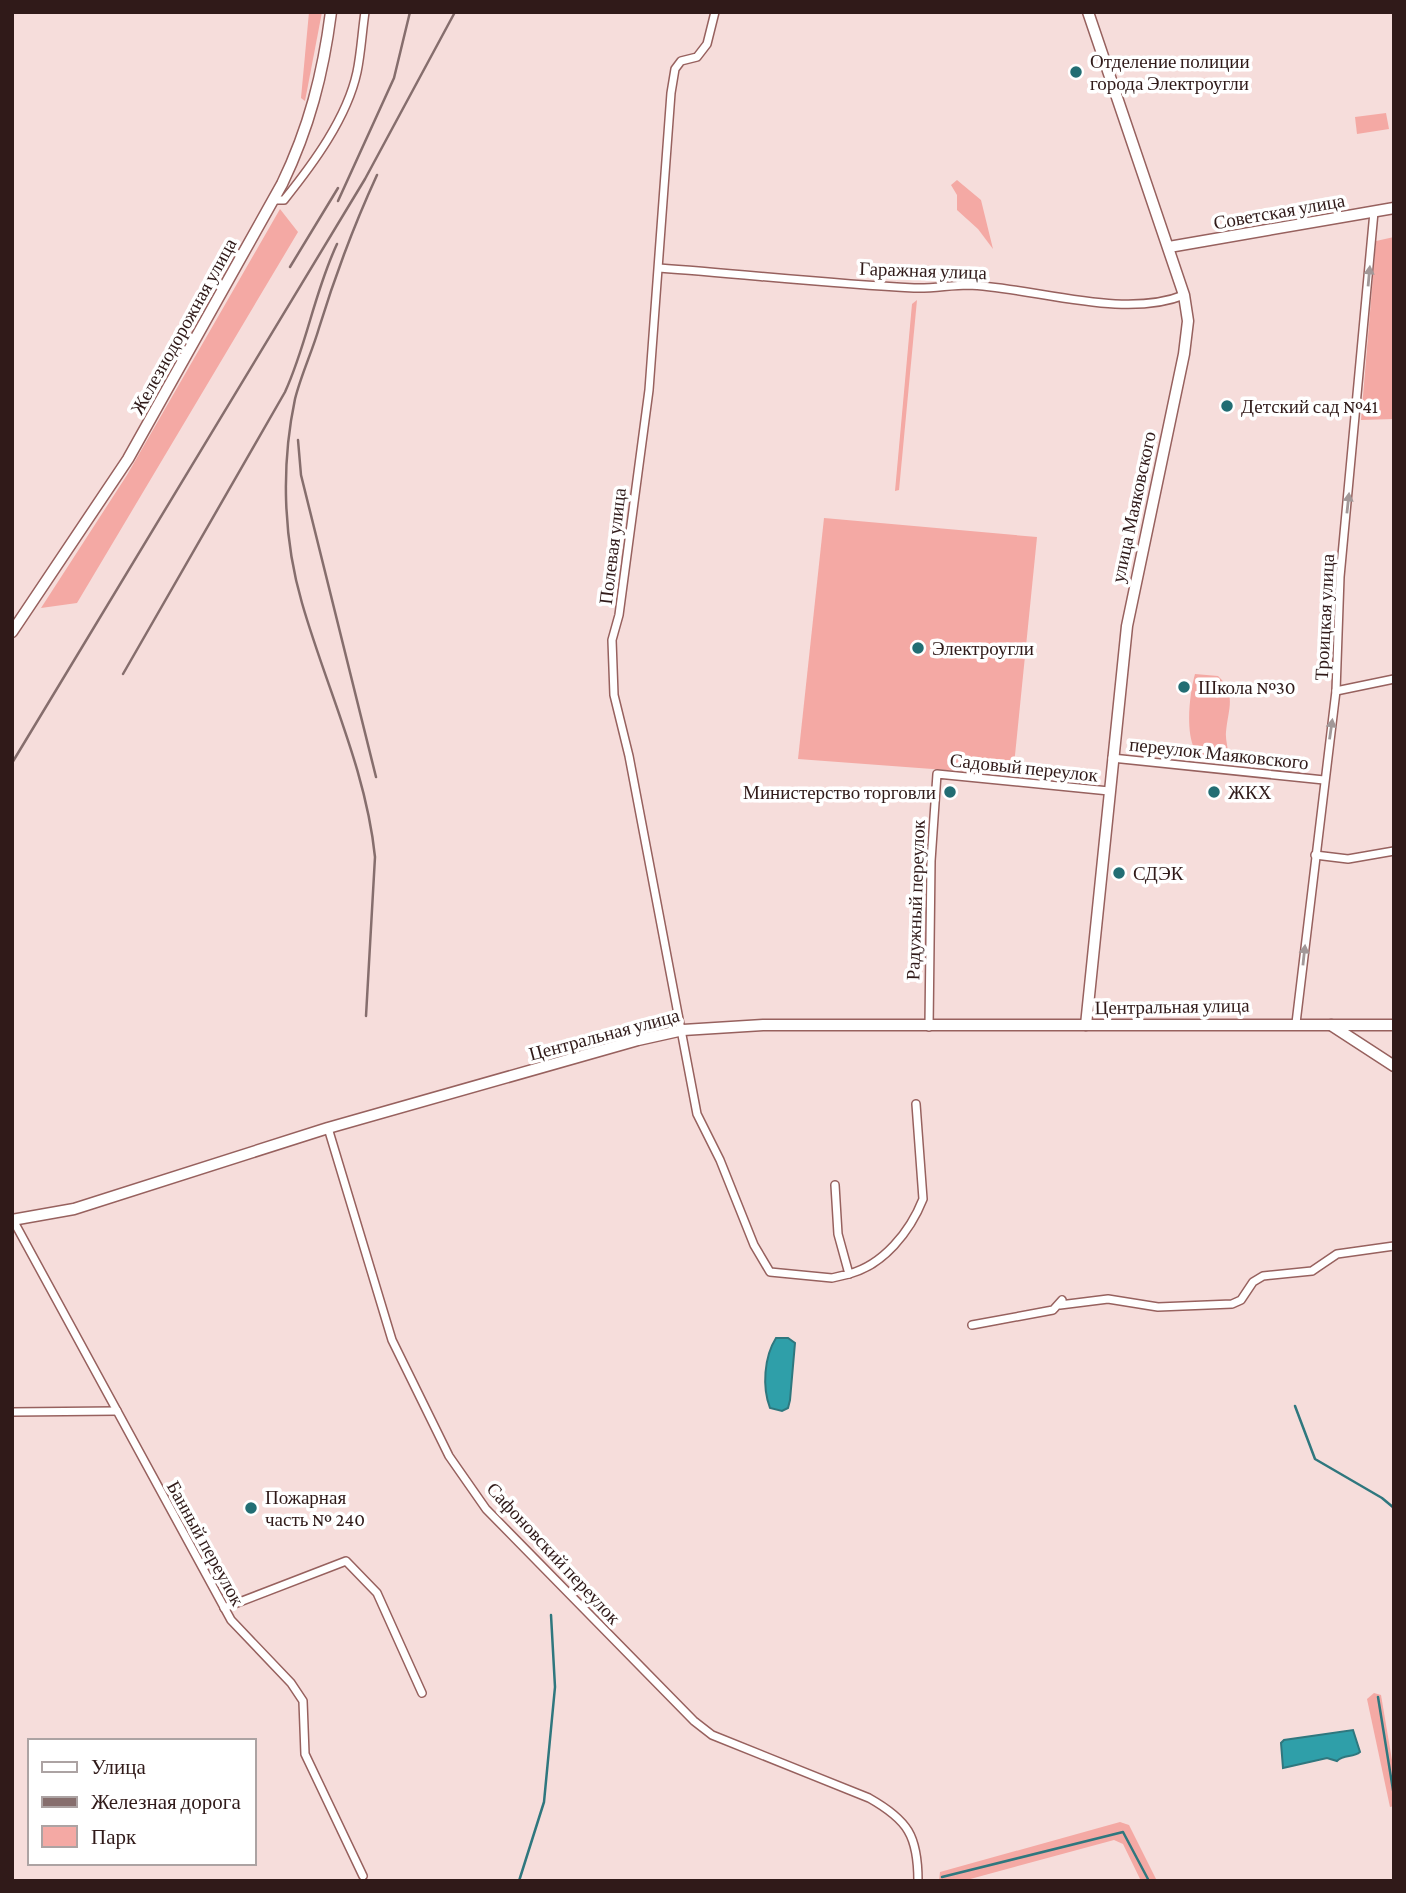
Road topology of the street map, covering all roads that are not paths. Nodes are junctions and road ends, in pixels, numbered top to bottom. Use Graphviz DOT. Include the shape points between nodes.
graph roads {
  1 [pos="331,12"];
  2 [pos="365,12"];
  3 [pos="715,12"];
  4 [pos="1088,12"];
  5 [pos="274,201"];
  6 [pos="1394,208"];
  7 [pos="1374,212"];
  8 [pos="1169,247"];
  9 [pos="659,268"];
  10 [pos="1184,295"];
  11 [pos="12,632"];
  12 [pos="1394,679"];
  13 [pos="1336,691"];
  14 [pos="1111,758"];
  15 [pos="937,774"];
  16 [pos="1324,780"];
  17 [pos="1109,790"];
  18 [pos="1394,851"];
  19 [pos="1315,855"];
  20 [pos="1296,1023"];
  21 [pos="1086,1025"];
  22 [pos="1331,1025"];
  23 [pos="1394,1025"];
  24 [pos="929,1027"];
  25 [pos="683,1030"];
  26 [pos="1394,1066"];
  27 [pos="916,1104"];
  28 [pos="328,1128"];
  29 [pos="835,1185"];
  30 [pos="13,1220"];
  31 [pos="1394,1246"];
  32 [pos="849,1274"];
  33 [pos="972,1325"];
  34 [pos="117,1411"];
  35 [pos="12,1412"];
  36 [pos="224,1608"];
  37 [pos="422,1693"];
  38 [pos="363,1876"];
  39 [pos="918,1881"];
  1 -- 5 [label="main road, Железнодорожная улица" via="319,89"];
  2 -- 5 [label="street" via="357,72 344,110 295,186 284,200"];
  3 -- 9 [label="street, Полевая улица" via="707,44 697,57 681,61 675,69"];
  4 -- 8 [label="main road, улица Маяковского"];
  5 -- 11 [label="main road, Железнодорожная улица" via="128,459"];
  6 -- 7 [label="main road, Советская улица"];
  7 -- 8 [label="main road, Советская улица"];
  13 -- 7 [label="street, Троицкая улица, one-way" via="1340,577"];
  8 -- 10 [label="main road, улица Маяковского"];
  9 -- 10 [label="street, Гаражная улица" via="912,288 967,285 1149,305"];
  9 -- 25 [label="street, Полевая улица" via="649,390 611,655 614,695"];
  10 -- 14 [label="main road, улица Маяковского" via="1187,341 1134,587"];
  12 -- 13 [label="street"];
  16 -- 13 [label="street, Троицкая улица, one-way"];
  14 -- 16 [label="street, переулок Маяковского"];
  14 -- 17 [label="main road, улица Маяковского"];
  15 -- 17 [label="street, Садовый переулок"];
  15 -- 24 [label="street, Радужный переулок"];
  16 -- 19 [label="street, Троицкая улица"];
  17 -- 21 [label="main road, улица Маяковского"];
  18 -- 19 [label="street" via="1348,859"];
  20 -- 19 [label="street, Троицкая улица, one-way"];
  20 -- 21 [label="main road, Центральная улица"];
  20 -- 22 [label="main road, Центральная улица"];
  21 -- 24 [label="main road, Центральная улица"];
  22 -- 23 [label="main road, Центральная улица"];
  22 -- 26 [label="main road"];
  24 -- 25 [label="main road, Центральная улица" via="763,1025"];
  25 -- 28 [label="main road, Центральная улица"];
  25 -- 32 [label="street, Полевая улица" via="697,1114 770,1272 832,1278"];
  27 -- 32 [label="street" via="924,1189 918,1210 882,1259"];
  28 -- 30 [label="main road, Центральная улица" via="74,1209"];
  28 -- 39 [label="street, Сафоновский переулок" via="392,1340 449,1456 486,1509 712,1735 892,1811 914,1838"];
  29 -- 32 [label="street" via="838,1234"];
  30 -- 34 [label="street, Банный переулок"];
  31 -- 33 [label="street" via="1337,1254 1312,1271 1263,1276 1232,1304 1158,1307 1108,1299 1060,1305 1062,1300 1053,1310"];
  34 -- 35 [label="street"];
  34 -- 36 [label="street, Банный переулок"];
  36 -- 37 [label="street" via="346,1561 377,1593"];
  36 -- 38 [label="street, Банный переулок" via="303,1701 305,1754"];
}
